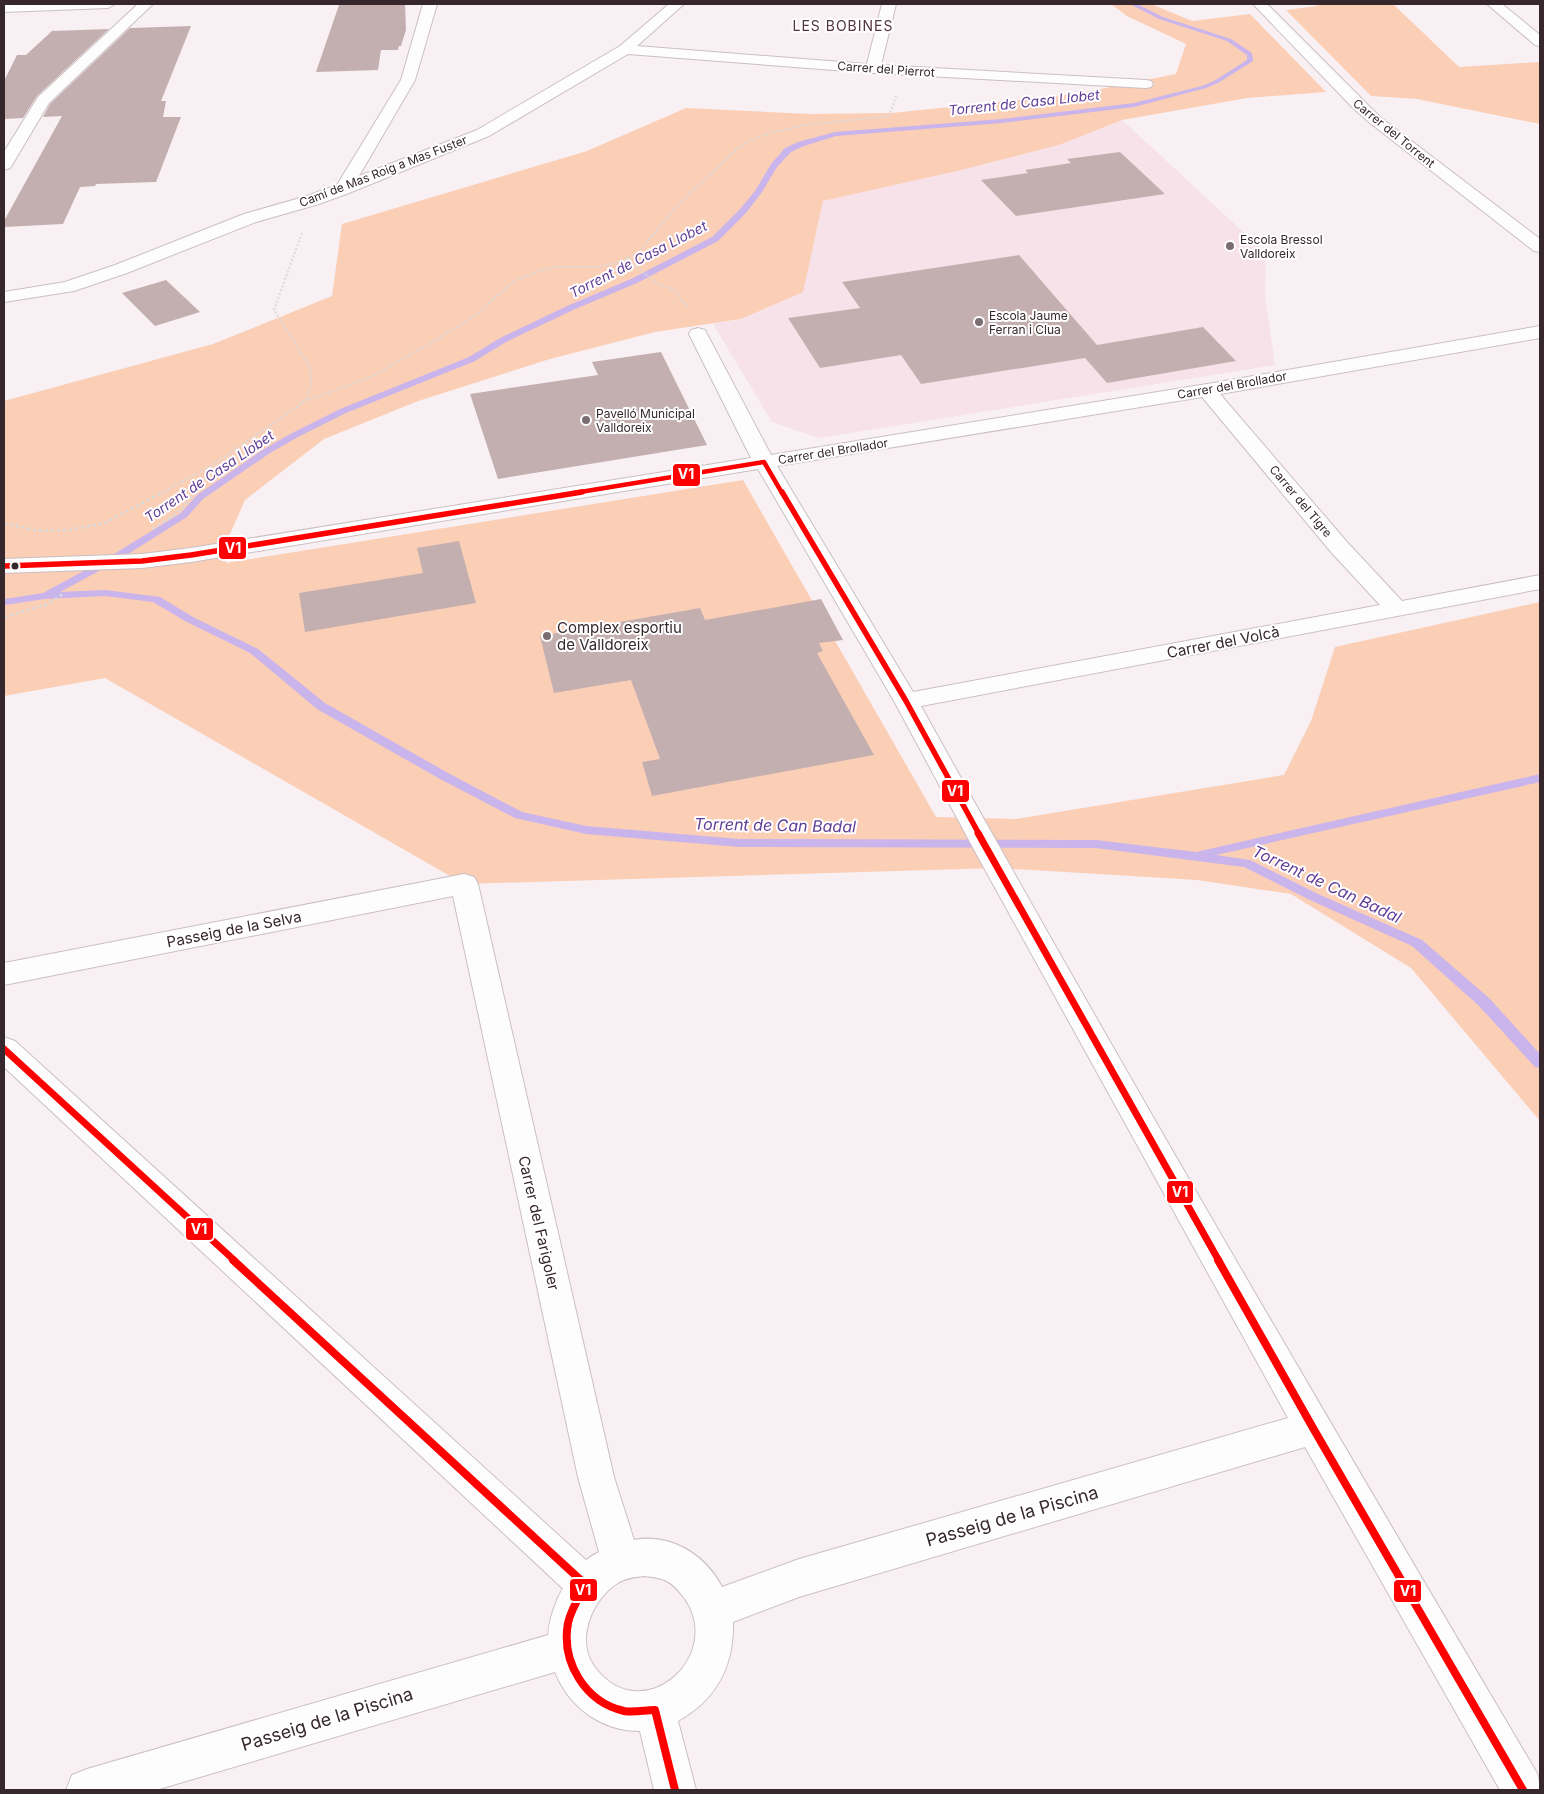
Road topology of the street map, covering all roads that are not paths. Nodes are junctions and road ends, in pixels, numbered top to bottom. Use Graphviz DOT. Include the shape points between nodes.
graph roads {
  1 [pos="108,4"];
  2 [pos="146,4"];
  3 [pos="430,4"];
  4 [pos="677,4"];
  5 [pos="889,4"];
  6 [pos="1260,4"];
  7 [pos="1494,4"];
  8 [pos="4,8"];
  9 [pos="1540,42"];
  10 [pos="625,49"];
  11 [pos="873,69"];
  12 [pos="1146,84"];
  13 [pos="23,131"];
  14 [pos="4,132"];
  15 [pos="4,165"];
  16 [pos="343,189"];
  17 [pos="1540,247"];
  18 [pos="4,298"];
  19 [pos="1540,332"];
  20 [pos="698,334"];
  21 [pos="1207,390"];
  22 [pos="764,462"];
  23 [pos="4,566"];
  24 [pos="1540,582"];
  25 [pos="1398,610"];
  26 [pos="906,701"];
  27 [pos="464,884"];
  28 [pos="4,974"];
  29 [pos="4,1050"];
  30 [pos="1313,1428"];
  31 [pos="621,1561"];
  32 [pos="586,1586"];
  33 [pos="713,1609"];
  34 [pos="567,1649"];
  35 [pos="655,1710"];
  36 [pos="87,1790"];
  37 [pos="675,1790"];
  38 [pos="1523,1790"];
  1 -- 8 [label="street"];
  2 -- 13 [label="street" via="43,100"];
  3 -- 16 [label="street" via="408,80"];
  4 -- 10 [label="street, Camí de Mas Roig a Mas Fuster"];
  5 -- 11 [label="street"];
  6 -- 17 [label="street, Carrer del Torrent" via="1358,106"];
  7 -- 9 [label="street"];
  10 -- 11 [label="street, Carrer del Pierrot"];
  10 -- 16 [label="street, Camí de Mas Roig a Mas Fuster" via="483,133"];
  11 -- 12 [label="street, Carrer del Pierrot"];
  13 -- 14 [label="street"];
  13 -- 15 [label="street"];
  16 -- 18 [label="street, Camí de Mas Roig a Mas Fuster" via="250,218 68,287"];
  19 -- 21 [label="street, Carrer del Brollador"];
  20 -- 22 [label="street"];
  21 -- 22 [label="street, Carrer del Brollador"];
  21 -- 25 [label="street, Carrer del Tigre" via="1339,547"];
  22 -- 23 [label="street, Carrer del Brollador" via="191,555 142,561"];
  22 -- 26 [label="street"];
  24 -- 25 [label="street, Carrer del Volcà"];
  25 -- 26 [label="street, Carrer del Volcà"];
  26 -- 30 [label="street"];
  27 -- 28 [label="street, Passeig de la Selva"];
  27 -- 31 [label="street, Carrer del Farigoler" via="596,1477"];
  29 -- 32 [label="street"];
  30 -- 33 [label="street, Passeig de la Piscina" via="799,1578"];
  30 -- 38 [label="street"];
  31 -- 32 [label="street" via="602,1571"];
  31 -- 33 [label="street" via="644,1557 667,1560 687,1571 703,1588"];
  32 -- 34 [label="street" via="574,1605 567,1627"];
  33 -- 35 [label="street" via="715,1634 710,1660 697,1682 679,1700"];
  34 -- 35 [label="street" via="576,1678 597,1700 625,1711"];
  34 -- 36 [label="street, Passeig de la Piscina"];
  35 -- 37 [label="street"];
}
